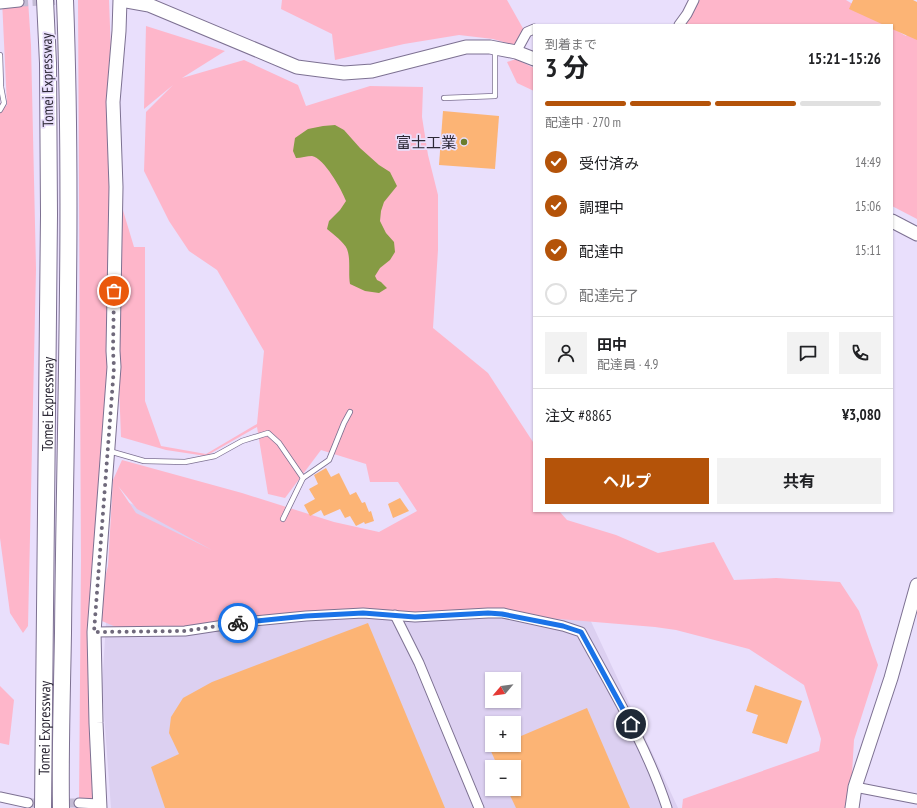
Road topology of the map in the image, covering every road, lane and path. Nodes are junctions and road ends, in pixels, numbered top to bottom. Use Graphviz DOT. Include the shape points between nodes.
graph roads {
  1 [pos="45,0"];
  2 [pos="65,0"];
  3 [pos="120,0"];
  4 [pos="694,0"];
  5 [pos="19,2"];
  6 [pos="0,4"];
  7 [pos="679,24"];
  8 [pos="533,29"];
  9 [pos="495,48"];
  10 [pos="516,52"];
  11 [pos="0,55"];
  12 [pos="533,59"];
  13 [pos="1,87"];
  14 [pos="444,98"];
  15 [pos="0,110"];
  16 [pos="893,222"];
  17 [pos="917,234"];
  18 [pos="350,412"];
  19 [pos="107,451"];
  20 [pos="303,478"];
  21 [pos="283,519"];
  22 [pos="917,585"];
  23 [pos="395,615"];
  24 [pos="94,632"];
  25 [pos="855,787"];
  26 [pos="0,797"];
  27 [pos="917,799"];
  28 [pos="79,803"];
  29 [pos="35,806"];
  30 [pos="100,806"];
  31 [pos="61,808"];
  32 [pos="479,808"];
  33 [pos="667,808"];
  34 [pos="852,808"];
  1 -- 29 [label="highway, Tomei Expressway" via="49,215"];
  2 -- 31 [label="highway, Tomei Expressway" via="68,214"];
  3 -- 9 [label="street" via="149,5 297,67 320,70 372,71 466,47"];
  3 -- 19 [label="street" via="113,102 116,187 114,367"];
  4 -- 7 [label="street"];
  5 -- 6 [label="street"];
  8 -- 10 [label="street" via="527,32"];
  9 -- 10 [label="street"];
  9 -- 14 [label="lane" via="495,96"];
  10 -- 12 [label="street"];
  11 -- 13 [label="lane"];
  13 -- 15 [label="lane" via="4,104"];
  16 -- 17 [label="street"];
  18 -- 20 [label="lane" via="329,460"];
  19 -- 20 [label="lane" via="144,461 185,462 215,456 242,442 268,433 279,443"];
  19 -- 24 [label="street"];
  20 -- 21 [label="lane"];
  22 -- 25 [label="street" via="891,678"];
  23 -- 24 [label="street" via="363,613 306,616 185,631"];
  23 -- 32 [label="street" via="419,663"];
  23 -- 33 [label="street" via="415,617 502,614 581,632 638,737 661,788"];
  24 -- 30 [label="street"];
  25 -- 27 [label="street"];
  25 -- 34 [label="street"];
  26 -- 29 [label="street"];
  28 -- 30 [label="street"];
}
